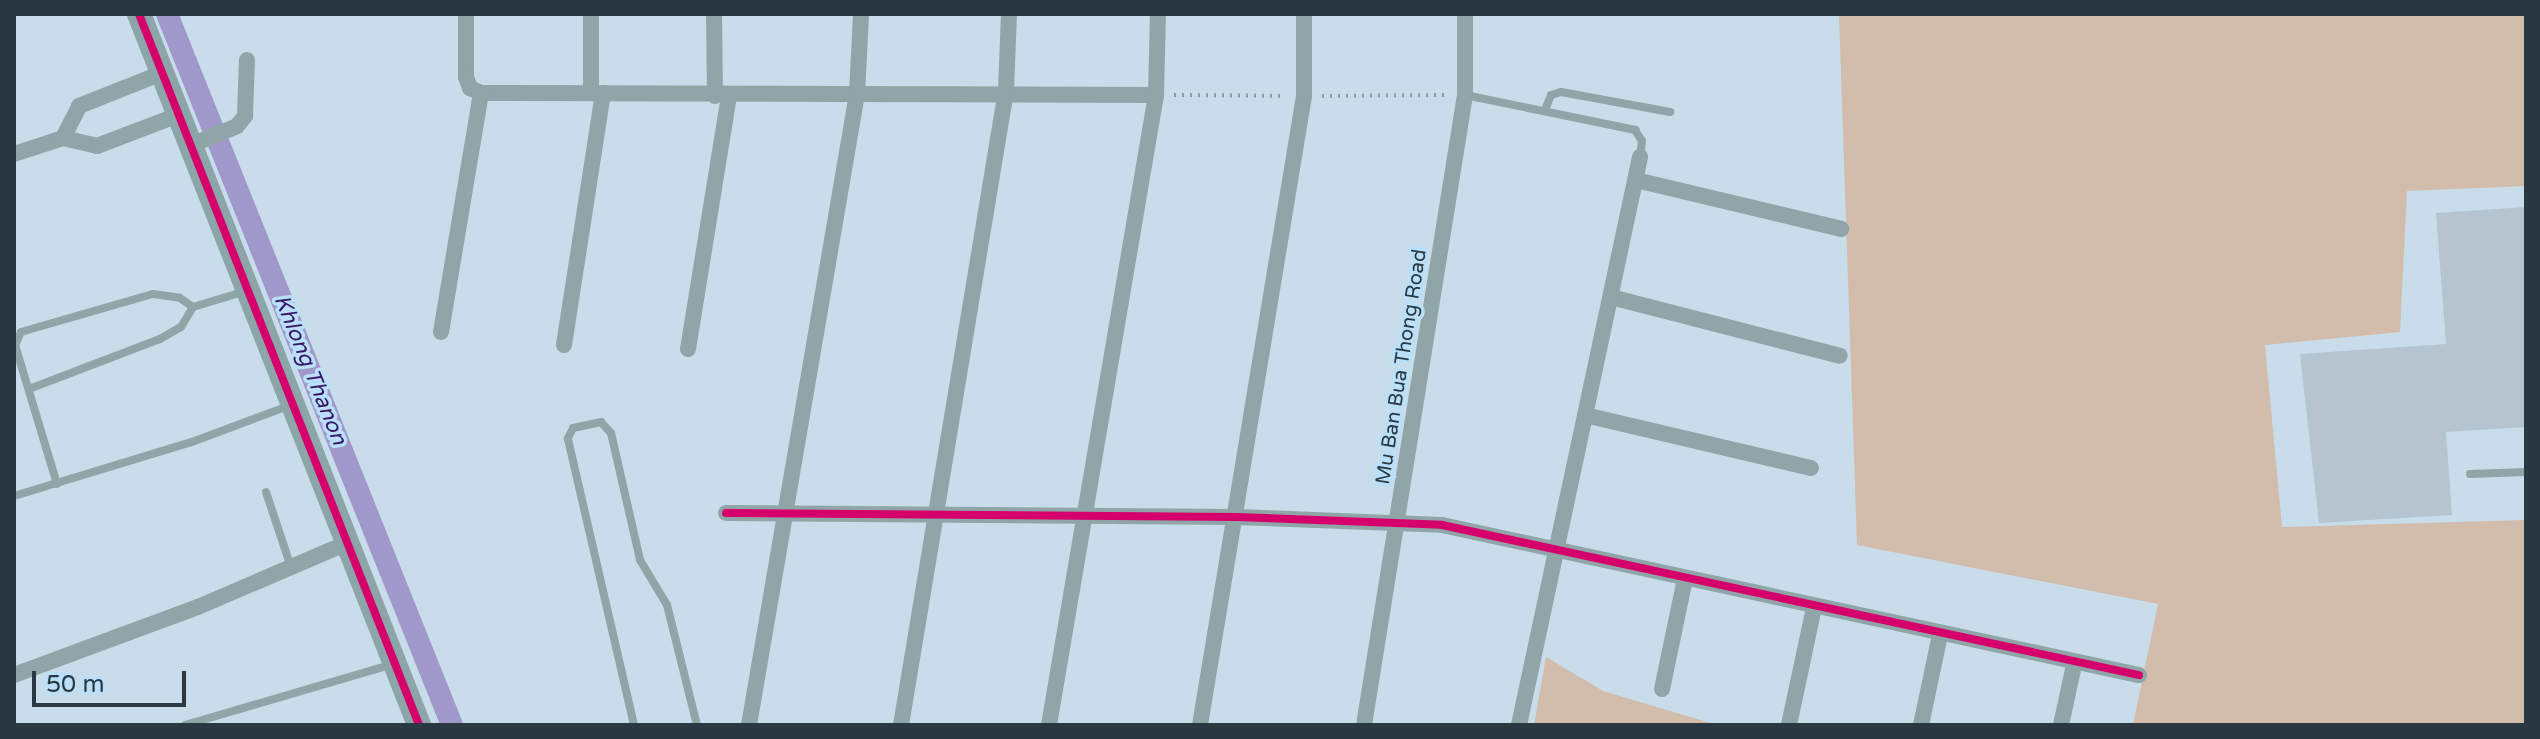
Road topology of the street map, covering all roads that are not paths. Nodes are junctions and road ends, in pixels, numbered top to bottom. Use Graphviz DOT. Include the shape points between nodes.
graph roads {
  1 [pos="139,14"];
  2 [pos="466,14"];
  3 [pos="591,14"];
  4 [pos="714,14"];
  5 [pos="861,14"];
  6 [pos="1009,14"];
  7 [pos="1158,14"];
  8 [pos="1304,14"];
  9 [pos="1465,14"];
  10 [pos="247,60"];
  11 [pos="162,73"];
  12 [pos="1006,91"];
  13 [pos="597,92"];
  14 [pos="481,93"];
  15 [pos="857,94"];
  16 [pos="1156,95"];
  17 [pos="1465,95"];
  18 [pos="722,96"];
  19 [pos="1545,110"];
  20 [pos="1670,112"];
  21 [pos="178,115"];
  22 [pos="63,138"];
  23 [pos="199,142"];
  24 [pos="14,154"];
  25 [pos="1640,157"];
  26 [pos="1636,180"];
  27 [pos="1841,229"];
  28 [pos="247,291"];
  29 [pos="1611,297"];
  30 [pos="193,307"];
  31 [pos="441,332"];
  32 [pos="564,345"];
  33 [pos="688,349"];
  34 [pos="1840,356"];
  35 [pos="29,389"];
  36 [pos="292,405"];
  37 [pos="1585,415"];
  38 [pos="1811,468"];
  39 [pos="2526,472"];
  40 [pos="2470,474"];
  41 [pos="57,484"];
  42 [pos="266,492"];
  43 [pos="14,496"];
  44 [pos="726,513"];
  45 [pos="785,513"];
  46 [pos="1085,515"];
  47 [pos="1237,517"];
  48 [pos="931,518"];
  49 [pos="1397,525"];
  50 [pos="347,543"];
  51 [pos="1556,551"];
  52 [pos="291,567"];
  53 [pos="1685,579"];
  54 [pos="1814,607"];
  55 [pos="1940,635"];
  56 [pos="395,664"];
  57 [pos="2074,665"];
  58 [pos="14,675"];
  59 [pos="2139,675"];
  60 [pos="1662,689"];
  61 [pos="185,725"];
  62 [pos="419,725"];
  63 [pos="634,725"];
  64 [pos="697,725"];
  65 [pos="749,725"];
  66 [pos="901,725"];
  67 [pos="1049,725"];
  68 [pos="1200,725"];
  69 [pos="1364,725"];
  70 [pos="1519,725"];
  71 [pos="1789,725"];
  72 [pos="1921,725"];
  73 [pos="2061,725"];
  1 -- 11 [label="street"];
  2 -- 14 [label="street" via="466,77 470,88"];
  3 -- 13 [label="street"];
  4 -- 18 [label="street"];
  5 -- 15 [label="street"];
  6 -- 12 [label="street"];
  7 -- 16 [label="street"];
  8 -- 47 [label="street" via="1304,96"];
  9 -- 17 [label="street, Mu Ban Bua Thong Road"];
  10 -- 23 [label="street" via="247,105 237,126"];
  11 -- 21 [label="street"];
  11 -- 22 [label="street" via="79,106"];
  12 -- 15 [label="street"];
  12 -- 16 [label="street"];
  12 -- 48 [label="street"];
  13 -- 14 [label="street"];
  13 -- 18 [label="street"];
  13 -- 32 [label="street"];
  14 -- 31 [label="street"];
  15 -- 18 [label="street"];
  15 -- 45 [label="street"];
  16 -- 46 [label="street"];
  17 -- 19 [label="lane"];
  17 -- 49 [label="street, Mu Ban Bua Thong Road"];
  18 -- 33 [label="street"];
  19 -- 20 [label="lane" via="1551,95 1561,92"];
  19 -- 25 [label="lane" via="1635,130 1642,141"];
  21 -- 22 [label="street" via="97,146"];
  21 -- 23 [label="street"];
  22 -- 24 [label="street"];
  23 -- 28 [label="street"];
  25 -- 26 [label="street"];
  26 -- 27 [label="street"];
  26 -- 29 [label="street"];
  28 -- 30 [label="lane"];
  28 -- 36 [label="street"];
  29 -- 34 [label="street"];
  29 -- 37 [label="street"];
  30 -- 35 [label="lane" via="181,327 160,339"];
  30 -- 35 [label="lane" via="180,298 153,294 28,327 15,345"];
  35 -- 41 [label="lane"];
  36 -- 41 [label="lane"];
  36 -- 50 [label="street"];
  37 -- 38 [label="street"];
  37 -- 51 [label="street"];
  39 -- 40 [label="lane"];
  41 -- 43 [label="lane"];
  42 -- 52 [label="lane"];
  44 -- 45 [label="street"];
  45 -- 48 [label="street"];
  45 -- 65 [label="street"];
  46 -- 47 [label="street"];
  46 -- 48 [label="street"];
  46 -- 67 [label="street"];
  47 -- 49 [label="street"];
  47 -- 68 [label="street"];
  48 -- 66 [label="street"];
  49 -- 51 [label="street" via="1442,525"];
  49 -- 69 [label="street, Mu Ban Bua Thong Road"];
  50 -- 52 [label="street"];
  50 -- 56 [label="street"];
  51 -- 53 [label="street"];
  51 -- 70 [label="street"];
  52 -- 58 [label="street" via="97,647"];
  53 -- 54 [label="street"];
  53 -- 60 [label="street"];
  54 -- 55 [label="street"];
  54 -- 71 [label="street"];
  55 -- 57 [label="street"];
  55 -- 72 [label="street"];
  56 -- 61 [label="lane"];
  56 -- 62 [label="street"];
  57 -- 59 [label="street"];
  57 -- 73 [label="street"];
  63 -- 64 [label="lane" via="568,438 573,428 601,422 611,433 640,560 667,605"];
}
